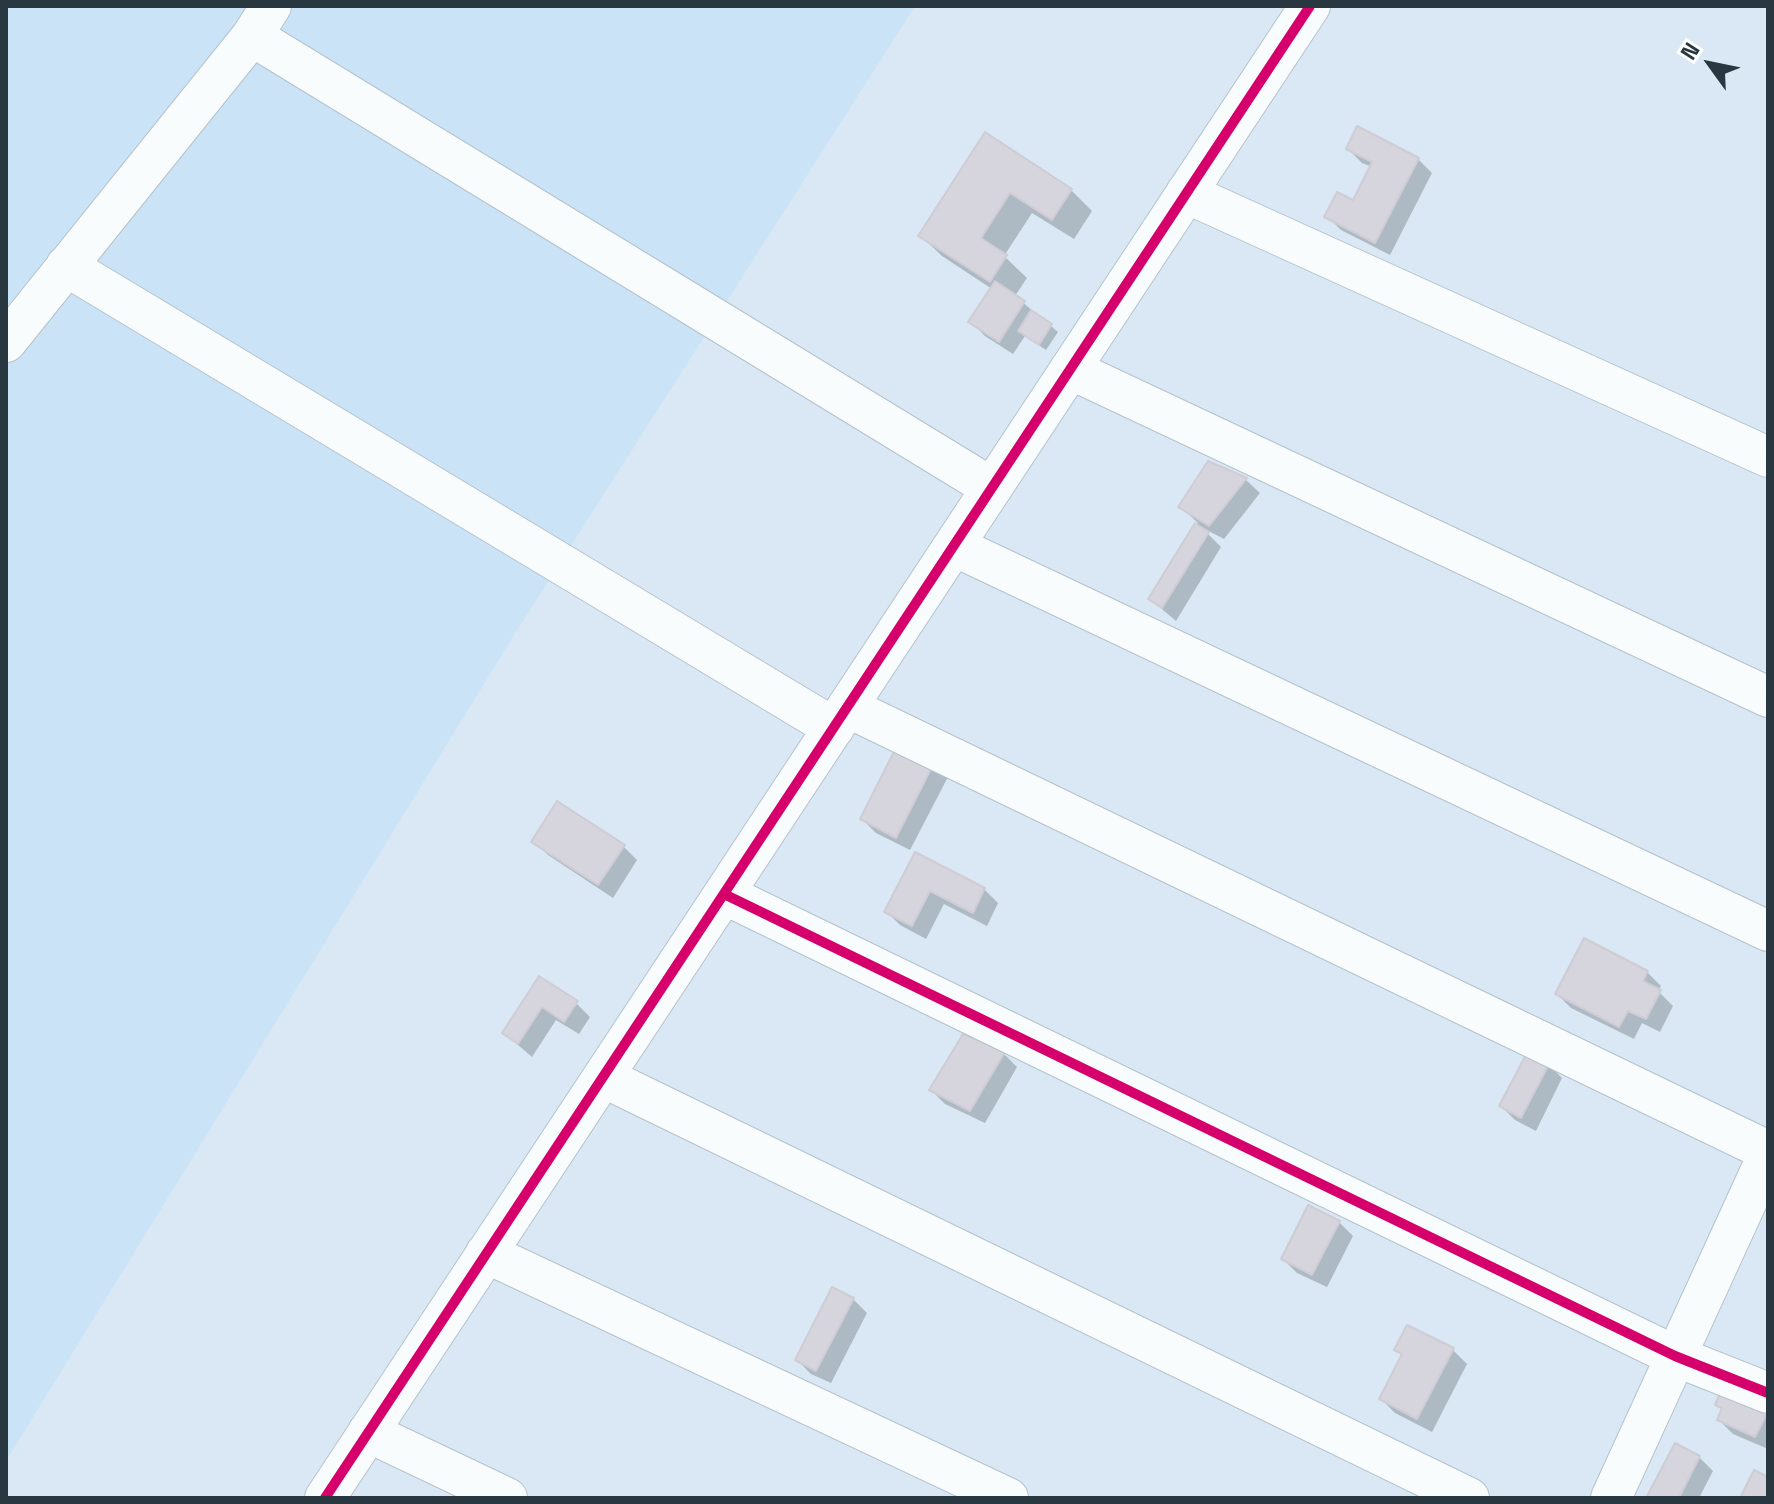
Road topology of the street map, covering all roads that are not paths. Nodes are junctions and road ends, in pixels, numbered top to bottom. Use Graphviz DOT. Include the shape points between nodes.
graph roads {
  1 [pos="1310,6"];
  2 [pos="261,21"];
  3 [pos="1186,193"];
  4 [pos="66,266"];
  5 [pos="6,342"];
  6 [pos="1070,369"];
  7 [pos="1768,457"];
  8 [pos="992,488"];
  9 [pos="954,546"];
  10 [pos="1768,697"];
  11 [pos="841,717"];
  12 [pos="724,894"];
  13 [pos="1768,931"];
  14 [pos="603,1077"];
  15 [pos="1768,1153"];
  16 [pos="486,1253"];
  17 [pos="1675,1356"];
  18 [pos="1768,1393"];
  19 [pos="368,1432"];
  20 [pos="325,1498"];
  21 [pos="507,1498"];
  22 [pos="1008,1498"];
  23 [pos="1469,1498"];
  24 [pos="1611,1498"];
  1 -- 3 [label="street"];
  2 -- 4 [label="street"];
  2 -- 8 [label="street"];
  3 -- 6 [label="street"];
  3 -- 7 [label="street"];
  4 -- 5 [label="street"];
  4 -- 11 [label="street"];
  6 -- 8 [label="street"];
  6 -- 10 [label="street"];
  8 -- 9 [label="street"];
  9 -- 11 [label="street"];
  9 -- 13 [label="street"];
  11 -- 12 [label="street"];
  11 -- 15 [label="street"];
  12 -- 14 [label="street"];
  12 -- 17 [label="street"];
  14 -- 16 [label="street"];
  14 -- 23 [label="street"];
  15 -- 17 [label="street"];
  16 -- 19 [label="street"];
  16 -- 22 [label="street"];
  17 -- 18 [label="street"];
  17 -- 24 [label="street"];
  19 -- 20 [label="street"];
  19 -- 21 [label="street"];
}
